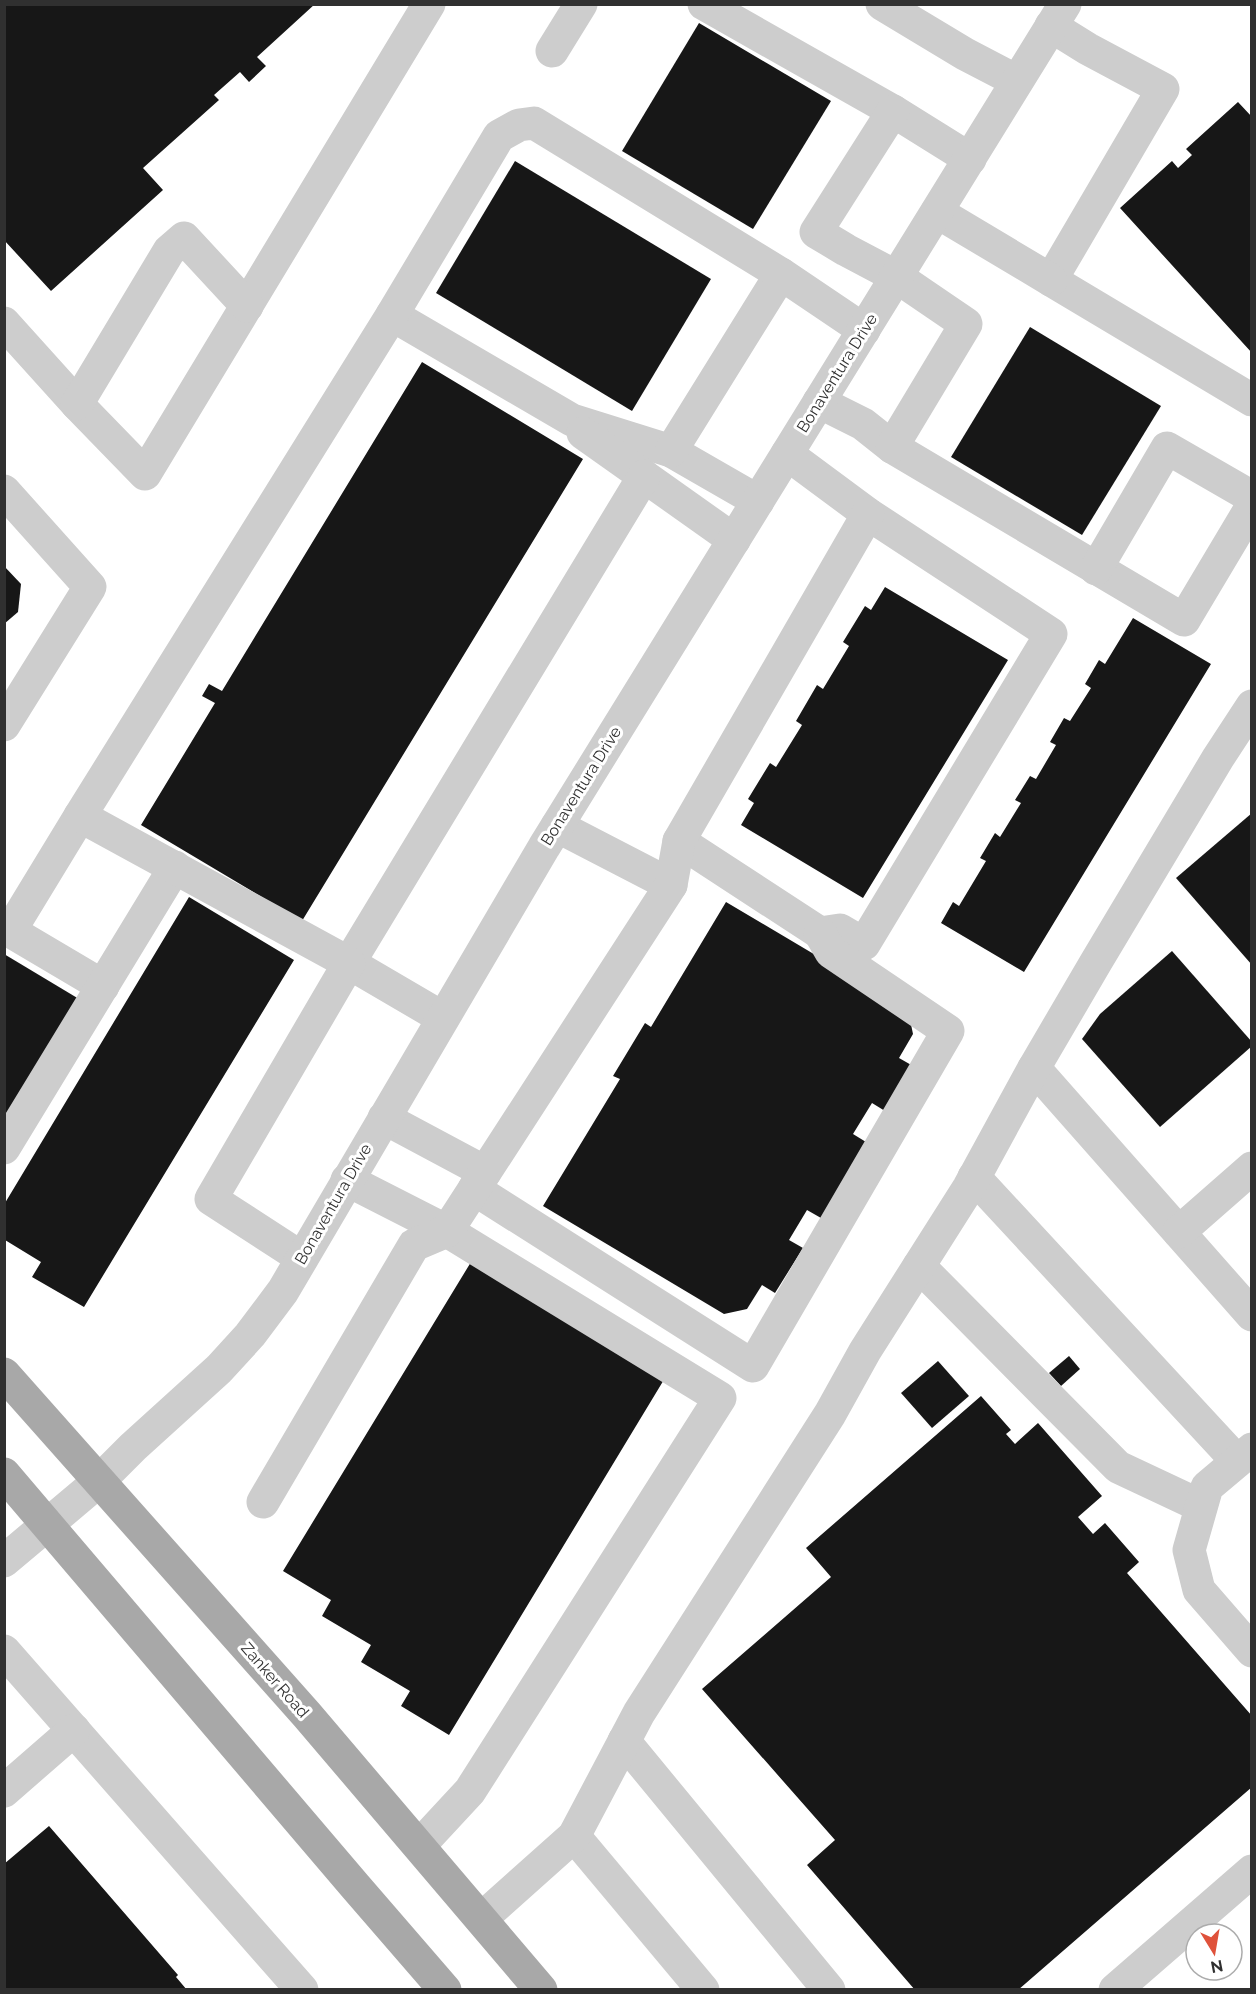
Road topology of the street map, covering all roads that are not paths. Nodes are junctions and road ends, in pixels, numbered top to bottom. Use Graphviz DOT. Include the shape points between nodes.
graph roads {
  1 [pos="581,4"];
  2 [pos="704,4"];
  3 [pos="882,4"];
  4 [pos="418,10"];
  5 [pos="1058,15"];
  6 [pos="552,51"];
  7 [pos="1017,81"];
  8 [pos="892,111"];
  9 [pos="970,159"];
  10 [pos="937,212"];
  11 [pos="781,274"];
  12 [pos="897,277"];
  13 [pos="1051,280"];
  14 [pos="247,306"];
  15 [pos="392,315"];
  16 [pos="4,323"];
  17 [pos="864,330"];
  18 [pos="1251,400"];
  19 [pos="819,402"];
  20 [pos="77,404"];
  21 [pos="572,420"];
  22 [pos="892,447"];
  23 [pos="671,451"];
  24 [pos="786,454"];
  25 [pos="644,476"];
  26 [pos="4,491"];
  27 [pos="1251,497"];
  28 [pos="758,501"];
  29 [pos="1251,506"];
  30 [pos="868,514"];
  31 [pos="734,540"];
  32 [pos="1096,569"];
  33 [pos="1251,706"];
  34 [pos="4,725"];
  35 [pos="80,816"];
  36 [pos="556,826"];
  37 [pos="679,841"];
  38 [pos="175,867"];
  39 [pos="671,885"];
  40 [pos="820,933"];
  41 [pos="349,963"];
  42 [pos="103,986"];
  43 [pos="443,1018"];
  44 [pos="1035,1068"];
  45 [pos="384,1118"];
  46 [pos="4,1148"];
  47 [pos="1251,1168"];
  48 [pos="974,1177"];
  49 [pos="347,1180"];
  50 [pos="479,1180"];
  51 [pos="447,1231"];
  52 [pos="1179,1232"];
  53 [pos="302,1258"];
  54 [pos="919,1266"];
  55 [pos="1251,1315"];
  56 [pos="4,1374"];
  57 [pos="1244,1455"];
  58 [pos="4,1474"];
  59 [pos="99,1481"];
  60 [pos="263,1502"];
  61 [pos="1201,1506"];
  62 [pos="47,1524"];
  63 [pos="4,1561"];
  64 [pos="4,1651"];
  65 [pos="1251,1651"];
  66 [pos="74,1730"];
  67 [pos="624,1741"];
  68 [pos="4,1791"];
  69 [pos="574,1836"];
  70 [pos="418,1846"];
  71 [pos="1251,1871"];
  72 [pos="481,1919"];
  73 [pos="302,1989"];
  74 [pos="445,1989"];
  75 [pos="541,1989"];
  76 [pos="703,1989"];
  77 [pos="829,1989"];
  78 [pos="1115,1989"];
  1 -- 6 [label="street"];
  2 -- 8 [label="street"];
  3 -- 7 [label="street"];
  4 -- 14 [label="street"];
  5 -- 7 [label="street, Bonaventura Drive"];
  5 -- 13 [label="street" via="1088,50 1163,89"];
  7 -- 9 [label="street, Bonaventura Drive"];
  8 -- 9 [label="street"];
  8 -- 12 [label="street" via="816,232"];
  9 -- 10 [label="street, Bonaventura Drive"];
  10 -- 12 [label="street, Bonaventura Drive"];
  10 -- 13 [label="street"];
  11 -- 15 [label="street" via="534,123 519,125 499,136"];
  11 -- 17 [label="street"];
  11 -- 23 [label="street"];
  12 -- 17 [label="street, Bonaventura Drive"];
  12 -- 22 [label="street" via="966,324"];
  13 -- 18 [label="street"];
  14 -- 20 [label="street" via="184,238 169,251"];
  14 -- 20 [label="street" via="145,474"];
  15 -- 21 [label="street"];
  15 -- 35 [label="street"];
  16 -- 20 [label="street"];
  17 -- 19 [label="street, Bonaventura Drive"];
  19 -- 22 [label="street" via="863,424"];
  19 -- 24 [label="street, Bonaventura Drive"];
  21 -- 23 [label="street"];
  21 -- 25 [label="street" via="583,433"];
  22 -- 32 [label="street"];
  23 -- 28 [label="street"];
  24 -- 28 [label="street, Bonaventura Drive"];
  24 -- 30 [label="street"];
  25 -- 31 [label="street"];
  25 -- 41 [label="street"];
  26 -- 34 [label="street" via="90,587"];
  27 -- 32 [label="street" via="1167,448"];
  28 -- 31 [label="street, Bonaventura Drive"];
  29 -- 32 [label="street" via="1184,620"];
  30 -- 37 [label="street"];
  30 -- 40 [label="street" via="1051,634 864,944 840,930"];
  31 -- 36 [label="street, Bonaventura Drive"];
  33 -- 44 [label="street"];
  35 -- 38 [label="street"];
  35 -- 42 [label="street" via="10,931"];
  36 -- 39 [label="street"];
  36 -- 43 [label="street, Bonaventura Drive"];
  37 -- 39 [label="street"];
  37 -- 40 [label="street"];
  38 -- 41 [label="street"];
  38 -- 42 [label="street"];
  39 -- 50 [label="street"];
  40 -- 50 [label="street" via="831,952 948,1031 753,1366"];
  41 -- 43 [label="street"];
  41 -- 53 [label="street" via="212,1199"];
  42 -- 46 [label="street"];
  43 -- 45 [label="street, Bonaventura Drive"];
  44 -- 48 [label="street"];
  44 -- 52 [label="street"];
  45 -- 49 [label="street, Bonaventura Drive"];
  45 -- 50 [label="street"];
  47 -- 52 [label="street"];
  48 -- 54 [label="street"];
  48 -- 57 [label="street"];
  49 -- 51 [label="street"];
  49 -- 53 [label="street, Bonaventura Drive"];
  50 -- 51 [label="street"];
  51 -- 60 [label="street" via="414,1245"];
  51 -- 70 [label="street" via="720,1398 470,1791"];
  52 -- 55 [label="street"];
  53 -- 59 [label="street, Bonaventura Drive" via="250,1335"];
  54 -- 61 [label="street" via="1118,1467"];
  54 -- 67 [label="street"];
  56 -- 59 [label="main road, Zanker Road"];
  57 -- 61 [label="street" via="1207,1487"];
  58 -- 62 [label="main road"];
  59 -- 62 [label="street, Bonaventura Drive"];
  59 -- 70 [label="main road, Zanker Road"];
  61 -- 65 [label="street" via="1189,1550 1199,1590"];
  62 -- 63 [label="street, Bonaventura Drive"];
  62 -- 74 [label="main road"];
  64 -- 66 [label="street"];
  66 -- 68 [label="street"];
  66 -- 73 [label="street"];
  67 -- 69 [label="street"];
  67 -- 77 [label="street"];
  69 -- 72 [label="street"];
  69 -- 76 [label="street"];
  70 -- 72 [label="main road, Zanker Road"];
  71 -- 78 [label="street"];
  72 -- 75 [label="main road, Zanker Road"];
}
